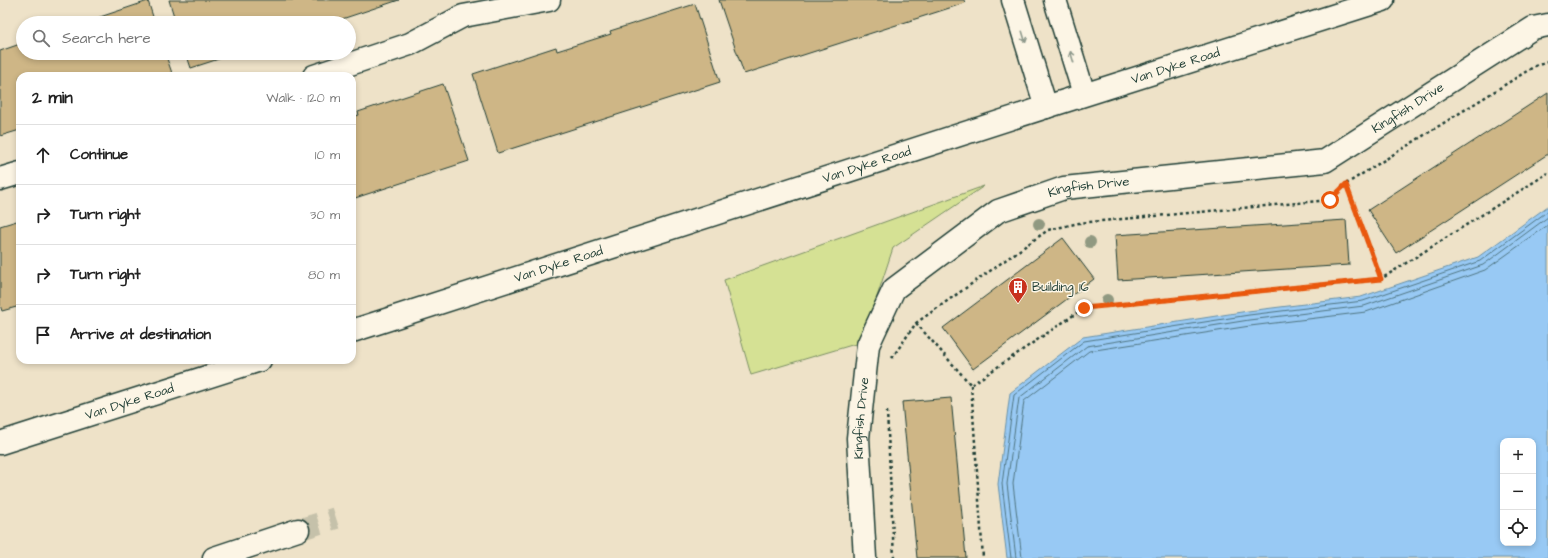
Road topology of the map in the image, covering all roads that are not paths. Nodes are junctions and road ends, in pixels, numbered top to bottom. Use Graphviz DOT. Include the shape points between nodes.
graph roads {
  1 [pos="549,0"];
  2 [pos="1013,0"];
  3 [pos="1055,0"];
  4 [pos="1383,0"];
  5 [pos="461,8"];
  6 [pos="1548,25"];
  7 [pos="326,72"];
  8 [pos="1084,94"];
  9 [pos="1046,107"];
  10 [pos="16,174"];
  11 [pos="0,179"];
  12 [pos="356,330"];
  13 [pos="247,364"];
  14 [pos="0,443"];
  15 [pos="298,530"];
  16 [pos="214,558"];
  17 [pos="865,558"];
  1 -- 5 [label="main road"];
  2 -- 9 [label="main road, one-way"];
  8 -- 3 [label="main road, one-way"];
  4 -- 8 [label="main road, Van Dyke Road"];
  5 -- 7 [label="main road" via="410,44"];
  6 -- 17 [label="main road, Kingfish Drive" via="1533,28 1325,161 1064,188 998,211 894,289 868,344 858,438"];
  8 -- 9 [label="main road, Van Dyke Road"];
  9 -- 12 [label="main road, Van Dyke Road"];
  10 -- 11 [label="main road"];
  13 -- 14 [label="main road, Van Dyke Road"];
  15 -- 16 [label="main road"];
}
